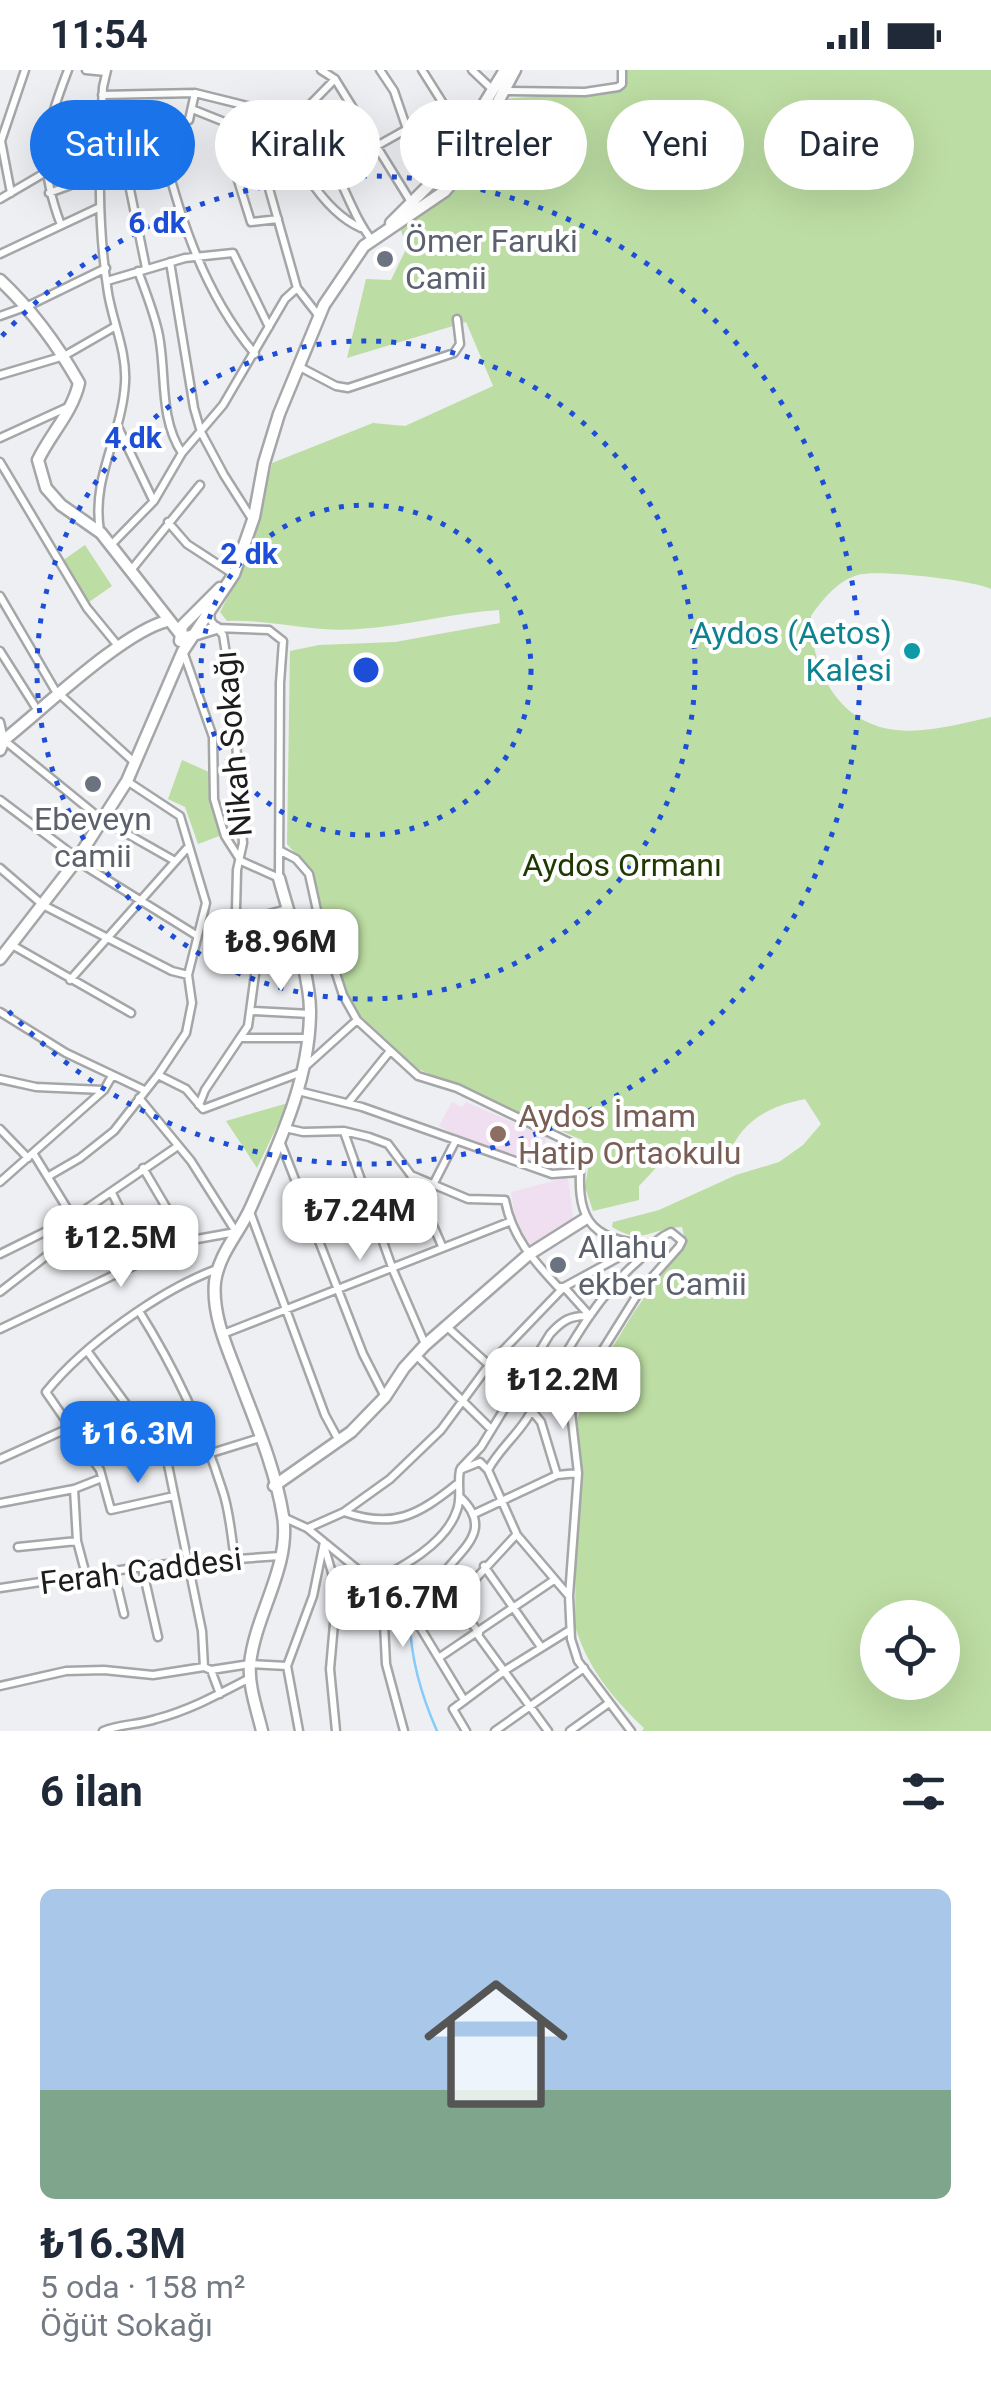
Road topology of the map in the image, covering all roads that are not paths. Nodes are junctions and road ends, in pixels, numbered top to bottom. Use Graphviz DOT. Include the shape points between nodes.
graph roads {
  1 [pos="25,70"];
  2 [pos="68,70"];
  3 [pos="86,70"];
  4 [pos="320,70"];
  5 [pos="380,70"];
  6 [pos="422,70"];
  7 [pos="472,70"];
  8 [pos="505,70"];
  9 [pos="515,70"];
  10 [pos="622,70"];
  11 [pos="106,71"];
  12 [pos="335,79"];
  13 [pos="499,91"];
  14 [pos="196,93"];
  15 [pos="102,95"];
  16 [pos="58,100"];
  17 [pos="102,100"];
  18 [pos="194,100"];
  19 [pos="224,100"];
  20 [pos="314,100"];
  21 [pos="347,100"];
  22 [pos="441,100"];
  23 [pos="492,100"];
  24 [pos="400,109"];
  25 [pos="380,156"];
  26 [pos="30,181"];
  27 [pos="49,190"];
  28 [pos="57,190"];
  29 [pos="98,190"];
  30 [pos="129,190"];
  31 [pos="175,190"];
  32 [pos="242,190"];
  33 [pos="270,190"];
  34 [pos="320,190"];
  35 [pos="345,190"];
  36 [pos="427,190"];
  37 [pos="11,192"];
  38 [pos="49,193"];
  39 [pos="0,199"];
  40 [pos="414,206"];
  41 [pos="99,208"];
  42 [pos="278,219"];
  43 [pos="61,225"];
  44 [pos="362,228"];
  45 [pos="372,240"];
  46 [pos="0,254"];
  47 [pos="194,256"];
  48 [pos="170,262"];
  49 [pos="106,268"];
  50 [pos="142,270"];
  51 [pos="0,280"];
  52 [pos="107,281"];
  53 [pos="298,288"];
  54 [pos="28,306"];
  55 [pos="318,315"];
  56 [pos="0,316"];
  57 [pos="456,319"];
  58 [pos="116,326"];
  59 [pos="270,328"];
  60 [pos="254,354"];
  61 [pos="64,356"];
  62 [pos="298,366"];
  63 [pos="0,375"];
  64 [pos="74,404"];
  65 [pos="118,427"];
  66 [pos="202,432"];
  67 [pos="0,438"];
  68 [pos="182,453"];
  69 [pos="0,462"];
  70 [pos="200,486"];
  71 [pos="154,501"];
  72 [pos="253,520"];
  73 [pos="168,522"];
  74 [pos="101,533"];
  75 [pos="110,546"];
  76 [pos="132,570"];
  77 [pos="234,574"];
  78 [pos="0,596"];
  79 [pos="210,612"];
  80 [pos="167,621"];
  81 [pos="216,628"];
  82 [pos="182,631"];
  83 [pos="197,631"];
  84 [pos="120,647"];
  85 [pos="0,651"];
  86 [pos="183,652"];
  87 [pos="60,695"];
  88 [pos="39,712"];
  89 [pos="0,722"];
  90 [pos="1,744"];
  91 [pos="134,762"];
  92 [pos="127,781"];
  93 [pos="0,800"];
  94 [pos="101,818"];
  95 [pos="189,846"];
  96 [pos="279,850"];
  97 [pos="76,859"];
  98 [pos="176,861"];
  99 [pos="241,861"];
  100 [pos="0,868"];
  101 [pos="279,878"];
  102 [pos="140,902"];
  103 [pos="43,905"];
  104 [pos="287,909"];
  105 [pos="239,922"];
  106 [pos="196,935"];
  107 [pos="110,937"];
  108 [pos="5,949"];
  109 [pos="300,960"];
  110 [pos="256,968"];
  111 [pos="188,975"];
  112 [pos="70,980"];
  113 [pos="252,1011"];
  114 [pos="0,1012"];
  115 [pos="131,1013"];
  116 [pos="310,1014"];
  117 [pos="357,1020"];
  118 [pos="243,1038"];
  119 [pos="306,1038"];
  120 [pos="390,1050"];
  121 [pos="303,1070"];
  122 [pos="158,1075"];
  123 [pos="112,1076"];
  124 [pos="0,1079"];
  125 [pos="104,1090"];
  126 [pos="144,1090"];
  127 [pos="298,1091"];
  128 [pos="138,1098"];
  129 [pos="348,1103"];
  130 [pos="201,1107"];
  131 [pos="284,1128"];
  132 [pos="0,1129"];
  133 [pos="344,1131"];
  134 [pos="279,1140"];
  135 [pos="456,1140"];
  136 [pos="178,1146"];
  137 [pos="30,1155"];
  138 [pos="143,1168"];
  139 [pos="580,1172"];
  140 [pos="411,1175"];
  141 [pos="49,1176"];
  142 [pos="0,1182"];
  143 [pos="434,1183"];
  144 [pos="112,1194"];
  145 [pos="118,1205"];
  146 [pos="249,1211"];
  147 [pos="72,1218"];
  148 [pos="585,1219"];
  149 [pos="509,1222"];
  150 [pos="236,1232"];
  151 [pos="186,1241"];
  152 [pos="647,1244"];
  153 [pos="442,1246"];
  154 [pos="0,1254"];
  155 [pos="528,1254"];
  156 [pos="144,1258"];
  157 [pos="218,1268"];
  158 [pos="393,1270"];
  159 [pos="564,1287"];
  160 [pos="338,1290"];
  161 [pos="0,1292"];
  162 [pos="286,1308"];
  163 [pos="139,1311"];
  164 [pos="590,1316"];
  165 [pos="446,1326"];
  166 [pos="0,1328"];
  167 [pos="222,1334"];
  168 [pos="426,1345"];
  169 [pos="88,1352"];
  170 [pos="416,1355"];
  171 [pos="488,1365"];
  172 [pos="385,1397"];
  173 [pos="464,1399"];
  174 [pos="530,1410"];
  175 [pos="71,1427"];
  176 [pos="491,1429"];
  177 [pos="153,1437"];
  178 [pos="260,1438"];
  179 [pos="338,1439"];
  180 [pos="208,1454"];
  181 [pos="0,1460"];
  182 [pos="92,1460"];
  183 [pos="167,1460"];
  184 [pos="460,1470"];
  185 [pos="488,1470"];
  186 [pos="578,1473"];
  187 [pos="557,1475"];
  188 [pos="102,1478"];
  189 [pos="457,1484"];
  190 [pos="274,1486"];
  191 [pos="74,1489"];
  192 [pos="174,1496"];
  193 [pos="460,1497"];
  194 [pos="504,1501"];
  195 [pos="0,1503"];
  196 [pos="344,1512"];
  197 [pos="474,1514"];
  198 [pos="283,1518"];
  199 [pos="307,1528"];
  200 [pos="517,1535"];
  201 [pos="78,1541"];
  202 [pos="324,1542"];
  203 [pos="18,1547"];
  204 [pos="281,1556"];
  205 [pos="235,1559"];
  206 [pos="186,1563"];
  207 [pos="484,1566"];
  208 [pos="142,1567"];
  209 [pos="114,1571"];
  210 [pos="86,1575"];
  211 [pos="439,1580"];
  212 [pos="554,1580"];
  213 [pos="373,1582"];
  214 [pos="0,1588"];
  215 [pos="569,1596"];
  216 [pos="456,1600"];
  217 [pos="383,1603"];
  218 [pos="514,1608"];
  219 [pos="124,1614"];
  220 [pos="418,1624"];
  221 [pos="570,1630"];
  222 [pos="478,1634"];
  223 [pos="158,1638"];
  224 [pos="542,1647"];
  225 [pos="440,1658"];
  226 [pos="250,1664"];
  227 [pos="288,1666"];
  228 [pos="208,1668"];
  229 [pos="584,1668"];
  230 [pos="504,1671"];
  231 [pos="251,1677"];
  232 [pos="0,1686"];
  233 [pos="220,1694"];
  234 [pos="464,1700"];
  235 [pos="610,1703"];
  236 [pos="530,1706"];
  237 [pos="258,1730"];
  238 [pos="103,1731"];
  239 [pos="299,1731"];
  240 [pos="336,1731"];
  241 [pos="404,1731"];
  242 [pos="466,1731"];
  243 [pos="495,1731"];
  244 [pos="548,1731"];
  245 [pos="570,1731"];
  246 [pos="631,1731"];
  1 -- 37 [label="street" via="2,141"];
  2 -- 16 [label="street"];
  3 -- 11 [label="street"];
  4 -- 12 [label="street"];
  5 -- 24 [label="street"];
  6 -- 22 [label="street"];
  7 -- 13 [label="street"];
  8 -- 13 [label="street"];
  9 -- 13 [label="street"];
  10 -- 13 [label="street" via="618,88"];
  11 -- 15 [label="street"];
  12 -- 20 [label="street"];
  12 -- 21 [label="street"];
  13 -- 23 [label="street"];
  13 -- 40 [label="street" via="460,173 445,191"];
  14 -- 15 [label="street"];
  14 -- 18 [label="street"];
  14 -- 19 [label="street"];
  15 -- 17 [label="street"];
  25 -- 40 [label="street"];
  26 -- 37 [label="street"];
  27 -- 38 [label="street"];
  28 -- 38 [label="street"];
  29 -- 41 [label="street"];
  30 -- 50 [label="street"];
  31 -- 47 [label="street"];
  32 -- 42 [label="street" via="251,222"];
  33 -- 42 [label="street"];
  34 -- 44 [label="street" via="344,220"];
  35 -- 44 [label="street"];
  36 -- 40 [label="street"];
  37 -- 39 [label="street"];
  38 -- 43 [label="street"];
  40 -- 45 [label="street"];
  41 -- 43 [label="street"];
  41 -- 49 [label="street"];
  42 -- 53 [label="street"];
  43 -- 46 [label="street"];
  44 -- 45 [label="street"];
  45 -- 55 [label="street"];
  47 -- 48 [label="street"];
  47 -- 59 [label="street" via="233,253"];
  47 -- 60 [label="street"];
  48 -- 50 [label="street"];
  48 -- 66 [label="street"];
  49 -- 52 [label="street"];
  49 -- 54 [label="street"];
  50 -- 52 [label="street"];
  50 -- 68 [label="street" via="158,332 168,418"];
  51 -- 54 [label="street"];
  52 -- 58 [label="street"];
  53 -- 55 [label="street"];
  53 -- 59 [label="street"];
  54 -- 56 [label="street"];
  54 -- 61 [label="street"];
  55 -- 62 [label="street"];
  57 -- 62 [label="street" via="460,344 454,354 354,387 336,386"];
  58 -- 61 [label="street"];
  58 -- 65 [label="street" via="125,380"];
  59 -- 60 [label="street"];
  60 -- 66 [label="street"];
  61 -- 63 [label="street"];
  61 -- 64 [label="street" via="78,383"];
  62 -- 72 [label="street" via="264,464"];
  64 -- 67 [label="street"];
  64 -- 74 [label="street" via="48,440 38,468 61,506"];
  65 -- 71 [label="street"];
  65 -- 74 [label="street" via="102,466"];
  66 -- 68 [label="street"];
  66 -- 72 [label="street"];
  68 -- 71 [label="street"];
  69 -- 84 [label="street" via="87,608"];
  70 -- 73 [label="street"];
  71 -- 75 [label="street"];
  72 -- 77 [label="street"];
  73 -- 76 [label="street"];
  73 -- 77 [label="street" via="187,544"];
  74 -- 75 [label="street"];
  75 -- 76 [label="street"];
  76 -- 80 [label="street"];
  77 -- 79 [label="street"];
  77 -- 82 [label="street"];
  78 -- 87 [label="street"];
  79 -- 81 [label="street, Nikah Sokağı"];
  79 -- 83 [label="street"];
  80 -- 82 [label="street"];
  80 -- 84 [label="street"];
  81 -- 83 [label="street"];
  81 -- 96 [label="street" via="269,630 284,641"];
  81 -- 99 [label="street, Nikah Sokağı" via="233,698"];
  82 -- 83 [label="street"];
  82 -- 86 [label="street"];
  83 -- 86 [label="street"];
  84 -- 87 [label="street"];
  85 -- 88 [label="street"];
  86 -- 91 [label="street"];
  86 -- 99 [label="street" via="213,737 216,809"];
  87 -- 88 [label="street"];
  87 -- 91 [label="street"];
  88 -- 90 [label="street"];
  89 -- 90 [label="street"];
  90 -- 94 [label="street"];
  91 -- 92 [label="street"];
  92 -- 94 [label="street"];
  92 -- 95 [label="street" via="180,816"];
  93 -- 97 [label="street"];
  94 -- 97 [label="street"];
  94 -- 98 [label="street"];
  95 -- 98 [label="street"];
  95 -- 106 [label="street" via="206,903"];
  96 -- 101 [label="street"];
  96 -- 117 [label="street" via="309,874 342,995"];
  97 -- 102 [label="street"];
  97 -- 103 [label="street"];
  98 -- 102 [label="street"];
  99 -- 101 [label="street"];
  99 -- 105 [label="street, Nikah Sokağı"];
  100 -- 103 [label="street"];
  101 -- 104 [label="street"];
  102 -- 106 [label="street"];
  102 -- 107 [label="street"];
  103 -- 107 [label="street"];
  103 -- 108 [label="street"];
  104 -- 105 [label="street"];
  104 -- 109 [label="street"];
  105 -- 110 [label="street"];
  106 -- 111 [label="street"];
  107 -- 111 [label="street"];
  107 -- 112 [label="street"];
  108 -- 112 [label="street"];
  109 -- 110 [label="street"];
  109 -- 116 [label="street"];
  110 -- 113 [label="street"];
  111 -- 122 [label="street" via="186,1033"];
  112 -- 115 [label="street"];
  113 -- 116 [label="street"];
  113 -- 118 [label="street"];
  114 -- 123 [label="street"];
  116 -- 119 [label="street"];
  117 -- 120 [label="street"];
  117 -- 121 [label="street"];
  118 -- 119 [label="street"];
  118 -- 130 [label="street" via="204,1090"];
  119 -- 121 [label="street"];
  120 -- 129 [label="street"];
  120 -- 139 [label="street" via="418,1076 571,1143 581,1156"];
  121 -- 127 [label="street"];
  121 -- 130 [label="street"];
  122 -- 126 [label="street"];
  122 -- 130 [label="street" via="186,1089"];
  123 -- 125 [label="street"];
  123 -- 126 [label="street"];
  124 -- 125 [label="street"];
  125 -- 137 [label="street"];
  126 -- 128 [label="street"];
  127 -- 129 [label="street"];
  127 -- 131 [label="street"];
  128 -- 136 [label="street"];
  128 -- 141 [label="street" via="114,1130"];
  129 -- 135 [label="street"];
  131 -- 133 [label="street"];
  131 -- 134 [label="street"];
  132 -- 137 [label="street"];
  133 -- 140 [label="street" via="388,1144"];
  133 -- 158 [label="street"];
  134 -- 146 [label="street"];
  134 -- 160 [label="street"];
  135 -- 139 [label="street" via="552,1174"];
  135 -- 143 [label="street"];
  136 -- 138 [label="street"];
  136 -- 150 [label="street"];
  137 -- 141 [label="street"];
  137 -- 142 [label="street"];
  138 -- 144 [label="street"];
  138 -- 151 [label="street"];
  139 -- 148 [label="street"];
  140 -- 143 [label="street"];
  140 -- 153 [label="street"];
  141 -- 147 [label="street"];
  143 -- 149 [label="street" via="468,1199 505,1200"];
  144 -- 145 [label="street"];
  144 -- 147 [label="street"];
  145 -- 156 [label="street"];
  145 -- 161 [label="street"];
  146 -- 150 [label="street"];
  146 -- 162 [label="street"];
  147 -- 154 [label="street"];
  148 -- 152 [label="street" via="627,1243"];
  148 -- 155 [label="street"];
  149 -- 153 [label="street"];
  149 -- 155 [label="street"];
  150 -- 151 [label="street"];
  150 -- 157 [label="street"];
  151 -- 156 [label="street"];
  152 -- 159 [label="street"];
  152 -- 164 [label="street"];
  152 -- 186 [label="street" via="672,1232 682,1241 638,1292 581,1388 571,1412"];
  153 -- 158 [label="street"];
  155 -- 159 [label="street"];
  155 -- 165 [label="street"];
  156 -- 166 [label="street"];
  157 -- 163 [label="street"];
  157 -- 167 [label="street" via="215,1304"];
  158 -- 160 [label="street"];
  158 -- 168 [label="street"];
  159 -- 164 [label="street"];
  159 -- 171 [label="street"];
  160 -- 162 [label="street"];
  160 -- 172 [label="street"];
  162 -- 167 [label="street"];
  162 -- 179 [label="street"];
  163 -- 169 [label="street"];
  163 -- 180 [label="street" via="169,1359"];
  164 -- 174 [label="street"];
  164 -- 176 [label="street" via="563,1320 550,1334"];
  165 -- 168 [label="street"];
  165 -- 171 [label="street"];
  167 -- 178 [label="street"];
  168 -- 170 [label="street"];
  169 -- 175 [label="street" via="46,1392"];
  169 -- 177 [label="street"];
  170 -- 172 [label="street"];
  170 -- 173 [label="street"];
  171 -- 173 [label="street"];
  172 -- 179 [label="street"];
  173 -- 176 [label="street"];
  173 -- 196 [label="street" via="390,1479"];
  174 -- 185 [label="street"];
  174 -- 187 [label="street" via="541,1422"];
  175 -- 181 [label="street"];
  175 -- 182 [label="street"];
  176 -- 184 [label="street"];
  177 -- 182 [label="street"];
  177 -- 183 [label="street"];
  178 -- 180 [label="street"];
  178 -- 190 [label="street"];
  179 -- 190 [label="street"];
  180 -- 183 [label="street"];
  180 -- 205 [label="street" via="224,1492"];
  182 -- 188 [label="street"];
  183 -- 192 [label="street"];
  184 -- 185 [label="street" via="480,1462"];
  184 -- 189 [label="street"];
  185 -- 194 [label="street"];
  186 -- 187 [label="street"];
  186 -- 215 [label="street"];
  187 -- 194 [label="street"];
  188 -- 191 [label="street"];
  188 -- 192 [label="street" via="110,1510"];
  189 -- 193 [label="street"];
  189 -- 196 [label="street" via="399,1518 373,1522"];
  190 -- 198 [label="street"];
  191 -- 195 [label="street"];
  191 -- 201 [label="street"];
  192 -- 206 [label="street"];
  193 -- 197 [label="street"];
  193 -- 213 [label="street" via="456,1514 435,1540"];
  194 -- 197 [label="street"];
  194 -- 200 [label="street"];
  196 -- 199 [label="street"];
  197 -- 211 [label="street" via="472,1540"];
  198 -- 199 [label="street"];
  198 -- 204 [label="street"];
  199 -- 202 [label="street"];
  200 -- 207 [label="street"];
  200 -- 212 [label="street"];
  201 -- 203 [label="street"];
  201 -- 210 [label="street"];
  202 -- 213 [label="street"];
  202 -- 227 [label="street"];
  202 -- 240 [label="street" via="337,1590 330,1670"];
  204 -- 205 [label="street, Ferah Caddesi"];
  204 -- 226 [label="street"];
  205 -- 206 [label="street, Ferah Caddesi"];
  206 -- 208 [label="street, Ferah Caddesi"];
  206 -- 228 [label="street"];
  207 -- 216 [label="street"];
  207 -- 218 [label="street"];
  208 -- 209 [label="street, Ferah Caddesi"];
  208 -- 223 [label="street"];
  209 -- 210 [label="street, Ferah Caddesi"];
  209 -- 219 [label="street"];
  210 -- 214 [label="street, Ferah Caddesi"];
  211 -- 216 [label="street"];
  211 -- 220 [label="street"];
  212 -- 215 [label="street"];
  212 -- 218 [label="street"];
  213 -- 217 [label="street"];
  215 -- 221 [label="street"];
  216 -- 222 [label="street"];
  217 -- 220 [label="street"];
  217 -- 241 [label="street" via="386,1664"];
  218 -- 222 [label="street"];
  218 -- 224 [label="street"];
  220 -- 225 [label="street"];
  221 -- 224 [label="street"];
  221 -- 229 [label="street"];
  222 -- 225 [label="street"];
  222 -- 230 [label="street"];
  224 -- 230 [label="street"];
  225 -- 234 [label="street"];
  226 -- 227 [label="street"];
  226 -- 228 [label="street"];
  226 -- 231 [label="street"];
  227 -- 239 [label="street"];
  228 -- 232 [label="street" via="153,1675 66,1671"];
  228 -- 233 [label="street"];
  229 -- 235 [label="street"];
  229 -- 236 [label="street"];
  230 -- 234 [label="street"];
  230 -- 236 [label="street"];
  231 -- 233 [label="street"];
  231 -- 237 [label="street"];
  233 -- 238 [label="street" via="152,1721"];
  234 -- 242 [label="street" via="453,1708"];
  235 -- 245 [label="street"];
  235 -- 246 [label="street"];
  236 -- 243 [label="street"];
  236 -- 244 [label="street"];
}
